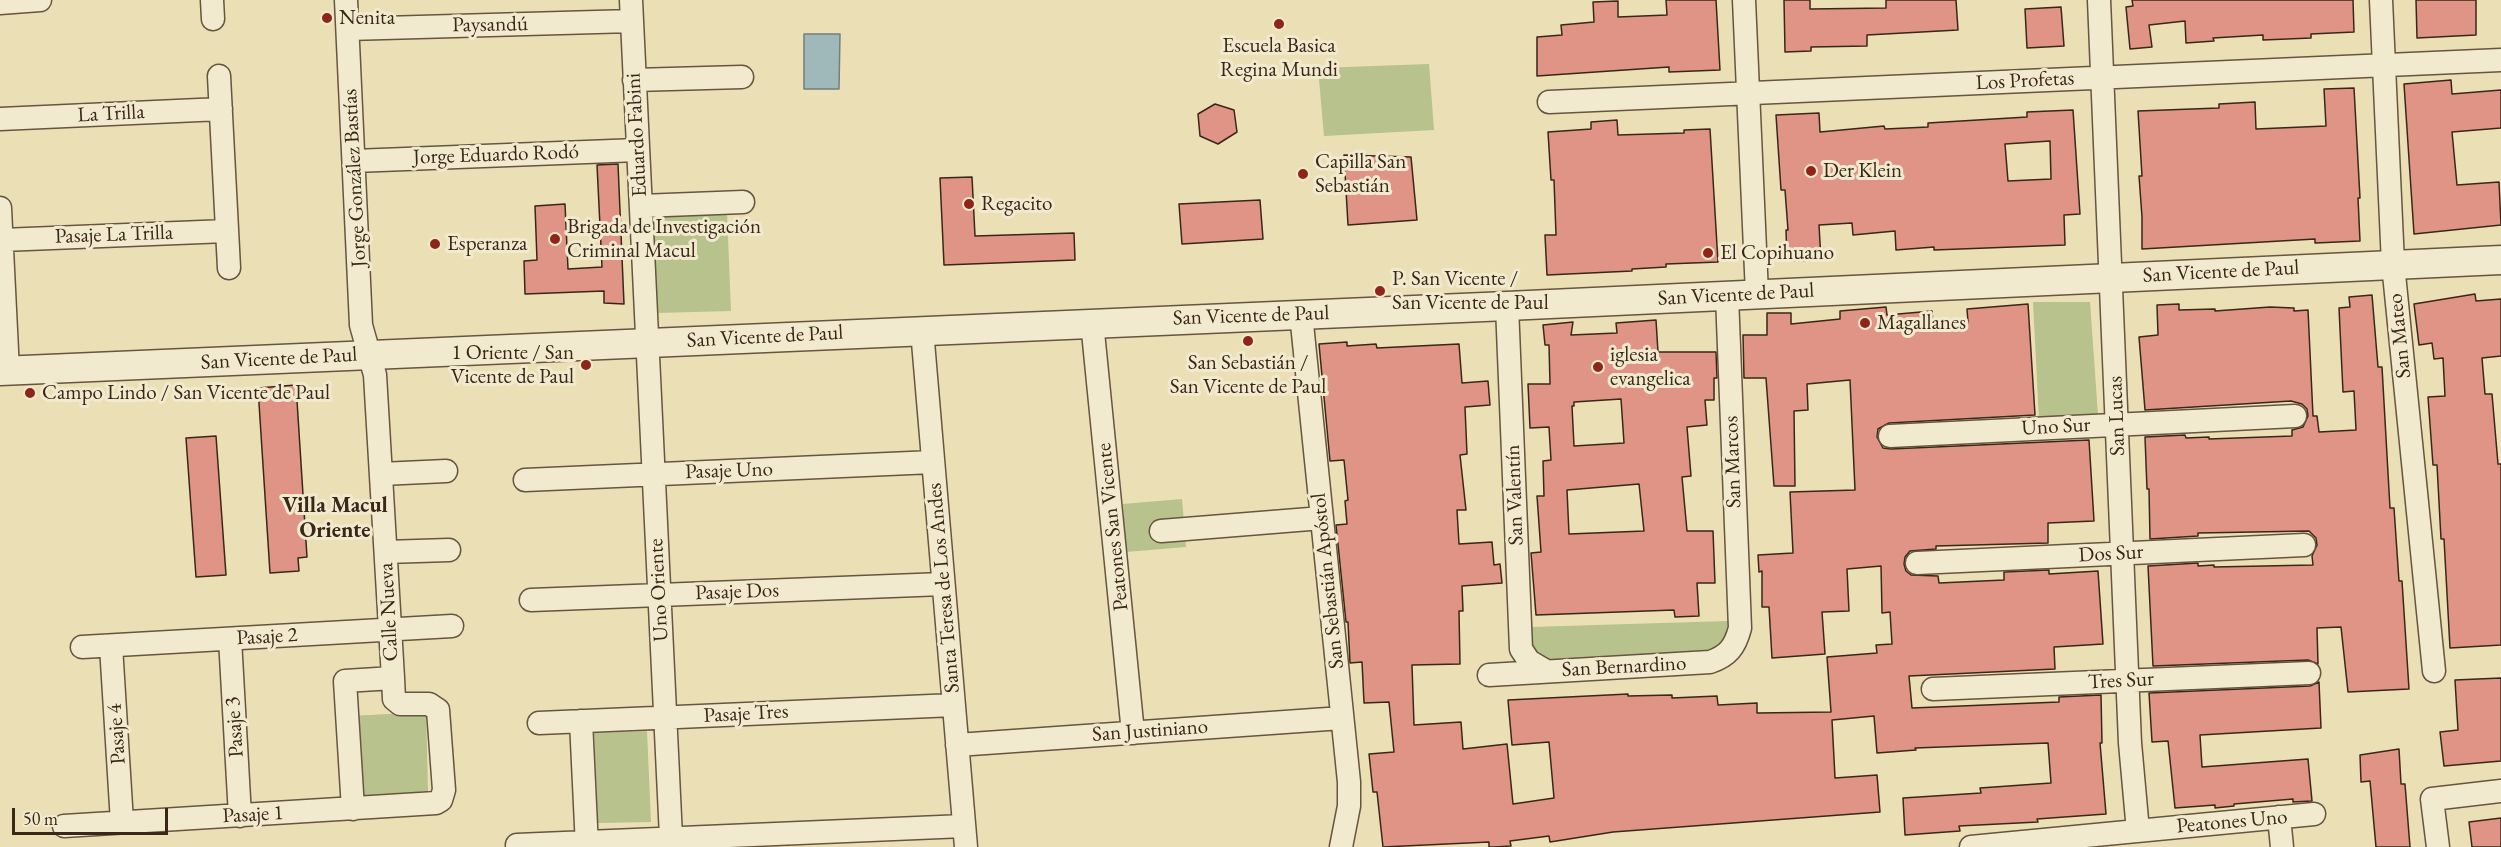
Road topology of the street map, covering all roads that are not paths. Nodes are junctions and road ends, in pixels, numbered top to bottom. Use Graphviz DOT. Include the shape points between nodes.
graph roads {
  1 [pos="40,0"];
  2 [pos="346,0"];
  3 [pos="1744,0"];
  4 [pos="2098,0"];
  5 [pos="2381,0"];
  6 [pos="0,3"];
  7 [pos="631,10"];
  8 [pos="348,29"];
  9 [pos="2501,60"];
  10 [pos="2384,65"];
  11 [pos="219,76"];
  12 [pos="741,77"];
  13 [pos="2101,78"];
  14 [pos="634,80"];
  15 [pos="1749,93"];
  16 [pos="1550,102"];
  17 [pos="221,109"];
  18 [pos="0,119"];
  19 [pos="638,150"];
  20 [pos="354,161"];
  21 [pos="743,202"];
  22 [pos="640,206"];
  23 [pos="0,208"];
  24 [pos="227,231"];
  25 [pos="2,240"];
  26 [pos="2501,260"];
  27 [pos="2393,264"];
  28 [pos="229,268"];
  29 [pos="2111,277"];
  30 [pos="1757,294"];
  31 [pos="1727,296"];
  32 [pos="1507,306"];
  33 [pos="1301,314"];
  34 [pos="1092,322"];
  35 [pos="922,330"];
  36 [pos="647,342"];
  37 [pos="368,355"];
  38 [pos="4,371"];
  39 [pos="2295,416"];
  40 [pos="2117,424"];
  41 [pos="1890,436"];
  42 [pos="933,462"];
  43 [pos="446,471"];
  44 [pos="381,474"];
  45 [pos="653,474"];
  46 [pos="525,480"];
  47 [pos="1322,518"];
  48 [pos="1161,531"];
  49 [pos="2304,545"];
  50 [pos="449,550"];
  51 [pos="386,552"];
  52 [pos="2123,553"];
  53 [pos="1917,563"];
  54 [pos="943,584"];
  55 [pos="659,595"];
  56 [pos="531,600"];
  57 [pos="452,626"];
  58 [pos="1740,628"];
  59 [pos="390,629"];
  60 [pos="230,639"];
  61 [pos="111,646"];
  62 [pos="82,647"];
  63 [pos="1546,671"];
  64 [pos="2434,671"];
  65 [pos="2309,673"];
  66 [pos="1489,675"];
  67 [pos="393,678"];
  68 [pos="2128,681"];
  69 [pos="1933,689"];
  70 [pos="954,705"];
  71 [pos="665,717"];
  72 [pos="1342,718"];
  73 [pos="581,721"];
  74 [pos="539,723"];
  75 [pos="1133,732"];
  76 [pos="957,745"];
  77 [pos="2501,790"];
  78 [pos="352,809"];
  79 [pos="2314,814"];
  80 [pos="240,816"];
  81 [pos="2279,817"];
  82 [pos="122,822"];
  83 [pos="64,826"];
  84 [pos="2138,831"];
  85 [pos="671,837"];
  86 [pos="965,837"];
  87 [pos="587,844"];
  88 [pos="518,845"];
  89 [pos="1341,847"];
  90 [pos="1979,847"];
  91 [pos="2282,847"];
  92 [pos="2438,847"];
  1 -- 6 [label="street"];
  2 -- 8 [label="street, Jorge González Bastías"];
  3 -- 15 [label="street"];
  4 -- 13 [label="street, San Lucas"];
  5 -- 10 [label="street, San Mateo"];
  7 -- 8 [label="street, Paysandú"];
  7 -- 14 [label="street, Eduardo Fabini"];
  8 -- 20 [label="street, Jorge González Bastías"];
  9 -- 10 [label="street, Los Profetas"];
  10 -- 13 [label="street, Los Profetas"];
  10 -- 27 [label="street, San Mateo"];
  11 -- 17 [label="street"];
  12 -- 14 [label="street"];
  13 -- 15 [label="street, Los Profetas"];
  13 -- 29 [label="street, San Lucas"];
  14 -- 19 [label="street, Eduardo Fabini"];
  15 -- 16 [label="street, Los Profetas"];
  15 -- 30 [label="street"];
  17 -- 18 [label="street, La Trilla"];
  17 -- 24 [label="street"];
  19 -- 20 [label="street, Jorge Eduardo Rodó"];
  19 -- 22 [label="street, Eduardo Fabini"];
  20 -- 37 [label="street, Jorge González Bastías" via="362,334"];
  21 -- 22 [label="street"];
  22 -- 36 [label="street, Eduardo Fabini"];
  23 -- 25 [label="street"];
  24 -- 25 [label="street, Pasaje La Trilla"];
  24 -- 28 [label="street"];
  25 -- 38 [label="street"];
  26 -- 27 [label="street, San Vicente de Paul"];
  27 -- 29 [label="street, San Vicente de Paul"];
  27 -- 64 [label="street, San Mateo"];
  29 -- 30 [label="street, San Vicente de Paul"];
  29 -- 40 [label="street, San Lucas"];
  30 -- 31 [label="street, San Vicente de Paul"];
  31 -- 32 [label="street, San Vicente de Paul"];
  31 -- 58 [label="street, San Marcos"];
  32 -- 33 [label="street, San Vicente de Paul"];
  32 -- 63 [label="street, San Valentín" via="1521,649 1529,661"];
  33 -- 34 [label="street, San Vicente de Paul"];
  33 -- 47 [label="street, San Sebastián Apóstol"];
  34 -- 35 [label="street, San Vicente de Paul"];
  34 -- 75 [label="street, Peatones San Vicente"];
  35 -- 36 [label="street, San Vicente de Paul"];
  35 -- 42 [label="street, Santa Teresa de Los Andes"];
  36 -- 37 [label="street, San Vicente de Paul"];
  36 -- 45 [label="street, Uno Oriente"];
  37 -- 38 [label="street, San Vicente de Paul"];
  37 -- 44 [label="street, Calle Nueva" via="375,375"];
  39 -- 40 [label="street, Uno Sur"];
  40 -- 41 [label="street, Uno Sur"];
  40 -- 52 [label="street, San Lucas"];
  42 -- 45 [label="street, Pasaje Uno"];
  42 -- 54 [label="street, Santa Teresa de Los Andes"];
  43 -- 44 [label="street"];
  44 -- 51 [label="street, Calle Nueva"];
  45 -- 46 [label="street, Pasaje Uno"];
  45 -- 55 [label="street, Uno Oriente"];
  47 -- 48 [label="street"];
  47 -- 72 [label="street, San Sebastián Apóstol"];
  49 -- 52 [label="street, Dos Sur"];
  50 -- 51 [label="street"];
  51 -- 59 [label="street, Calle Nueva"];
  52 -- 53 [label="street, Dos Sur"];
  52 -- 68 [label="street, San Lucas"];
  54 -- 55 [label="street, Pasaje Dos"];
  54 -- 70 [label="street, Santa Teresa de Los Andes"];
  55 -- 56 [label="street, Pasaje Dos"];
  55 -- 71 [label="street, Uno Oriente"];
  57 -- 59 [label="street, Pasaje 2"];
  58 -- 63 [label="street, San Bernardino" via="1730,652 1710,662"];
  59 -- 60 [label="street, Pasaje 2"];
  59 -- 67 [label="street, Calle Nueva"];
  60 -- 61 [label="street, Pasaje 2"];
  60 -- 80 [label="street, Pasaje 3"];
  61 -- 62 [label="street, Pasaje 2"];
  61 -- 82 [label="street, Pasaje 4"];
  63 -- 66 [label="street, San Bernardino"];
  65 -- 68 [label="street, Tres Sur"];
  67 -- 78 [label="street, Calle Nueva" via="345,681"];
  67 -- 78 [label="street, Pasaje 1" via="394,699 400,704 429,704 438,710 444,790 441,800 430,805"];
  68 -- 69 [label="street, Tres Sur"];
  68 -- 84 [label="street, San Lucas"];
  70 -- 71 [label="street, Pasaje Tres"];
  70 -- 76 [label="street, Santa Teresa de Los Andes"];
  71 -- 73 [label="street, Pasaje Tres"];
  71 -- 85 [label="street, Uno Oriente"];
  72 -- 75 [label="street, San Justiniano"];
  72 -- 89 [label="street, San Sebastián Apóstol" via="1349,806"];
  73 -- 74 [label="street, Pasaje Tres"];
  73 -- 87 [label="street"];
  75 -- 76 [label="street, San Justiniano"];
  76 -- 86 [label="street, Santa Teresa de Los Andes"];
  77 -- 92 [label="street" via="2432,799"];
  78 -- 80 [label="street, Pasaje 1"];
  79 -- 81 [label="street, Peatones Uno"];
  80 -- 82 [label="street, Pasaje 1"];
  81 -- 84 [label="street, Peatones Uno"];
  81 -- 91 [label="street"];
  82 -- 83 [label="street, Pasaje 1"];
  84 -- 90 [label="street, Peatones Uno"];
  85 -- 86 [label="street"];
  85 -- 87 [label="street"];
  87 -- 88 [label="street"];
}
